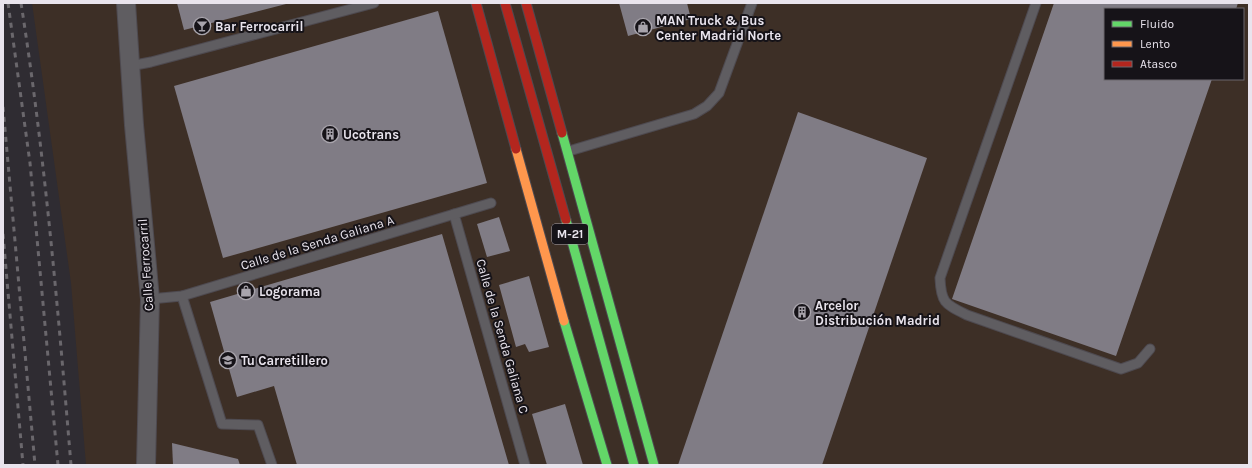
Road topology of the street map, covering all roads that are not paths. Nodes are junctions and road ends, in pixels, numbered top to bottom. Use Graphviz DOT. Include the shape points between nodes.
graph roads {
  1 [pos="126,3"];
  2 [pos="374,3"];
  3 [pos="476,3"];
  4 [pos="506,3"];
  5 [pos="526,3"];
  6 [pos="752,3"];
  7 [pos="1036,3"];
  8 [pos="130,66"];
  9 [pos="569,151"];
  10 [pos="491,202"];
  11 [pos="454,214"];
  12 [pos="182,296"];
  13 [pos="150,299"];
  14 [pos="570,343"];
  15 [pos="1150,350"];
  16 [pos="590,441"];
  17 [pos="146,465"];
  18 [pos="272,465"];
  19 [pos="525,465"];
  20 [pos="607,465"];
  21 [pos="634,465"];
  22 [pos="654,465"];
  1 -- 8 [label="street, Calle Ferrocarril"];
  2 -- 8 [label="lane"];
  3 -- 14 [label="highway, M-21"];
  4 -- 21 [label="highway, M-21"];
  5 -- 9 [label="highway"];
  6 -- 9 [label="lane" via="718,93 707,106 694,114"];
  7 -- 15 [label="lane" via="940,278 941,295 948,306 967,315 1120,369 1138,363"];
  8 -- 13 [label="street, Calle Ferrocarril"];
  9 -- 22 [label="highway"];
  10 -- 11 [label="lane, Calle de la Senda Galiana A"];
  11 -- 12 [label="lane, Calle de la Senda Galiana A"];
  11 -- 19 [label="lane, Calle de la Senda Galiana C"];
  12 -- 13 [label="lane, Calle de la Senda Galiana A"];
  12 -- 18 [label="lane" via="222,424 258,426"];
  13 -- 17 [label="street, Calle Ferrocarril"];
  14 -- 16 [label="highway"];
  14 -- 20 [label="highway, M-21"];
}
